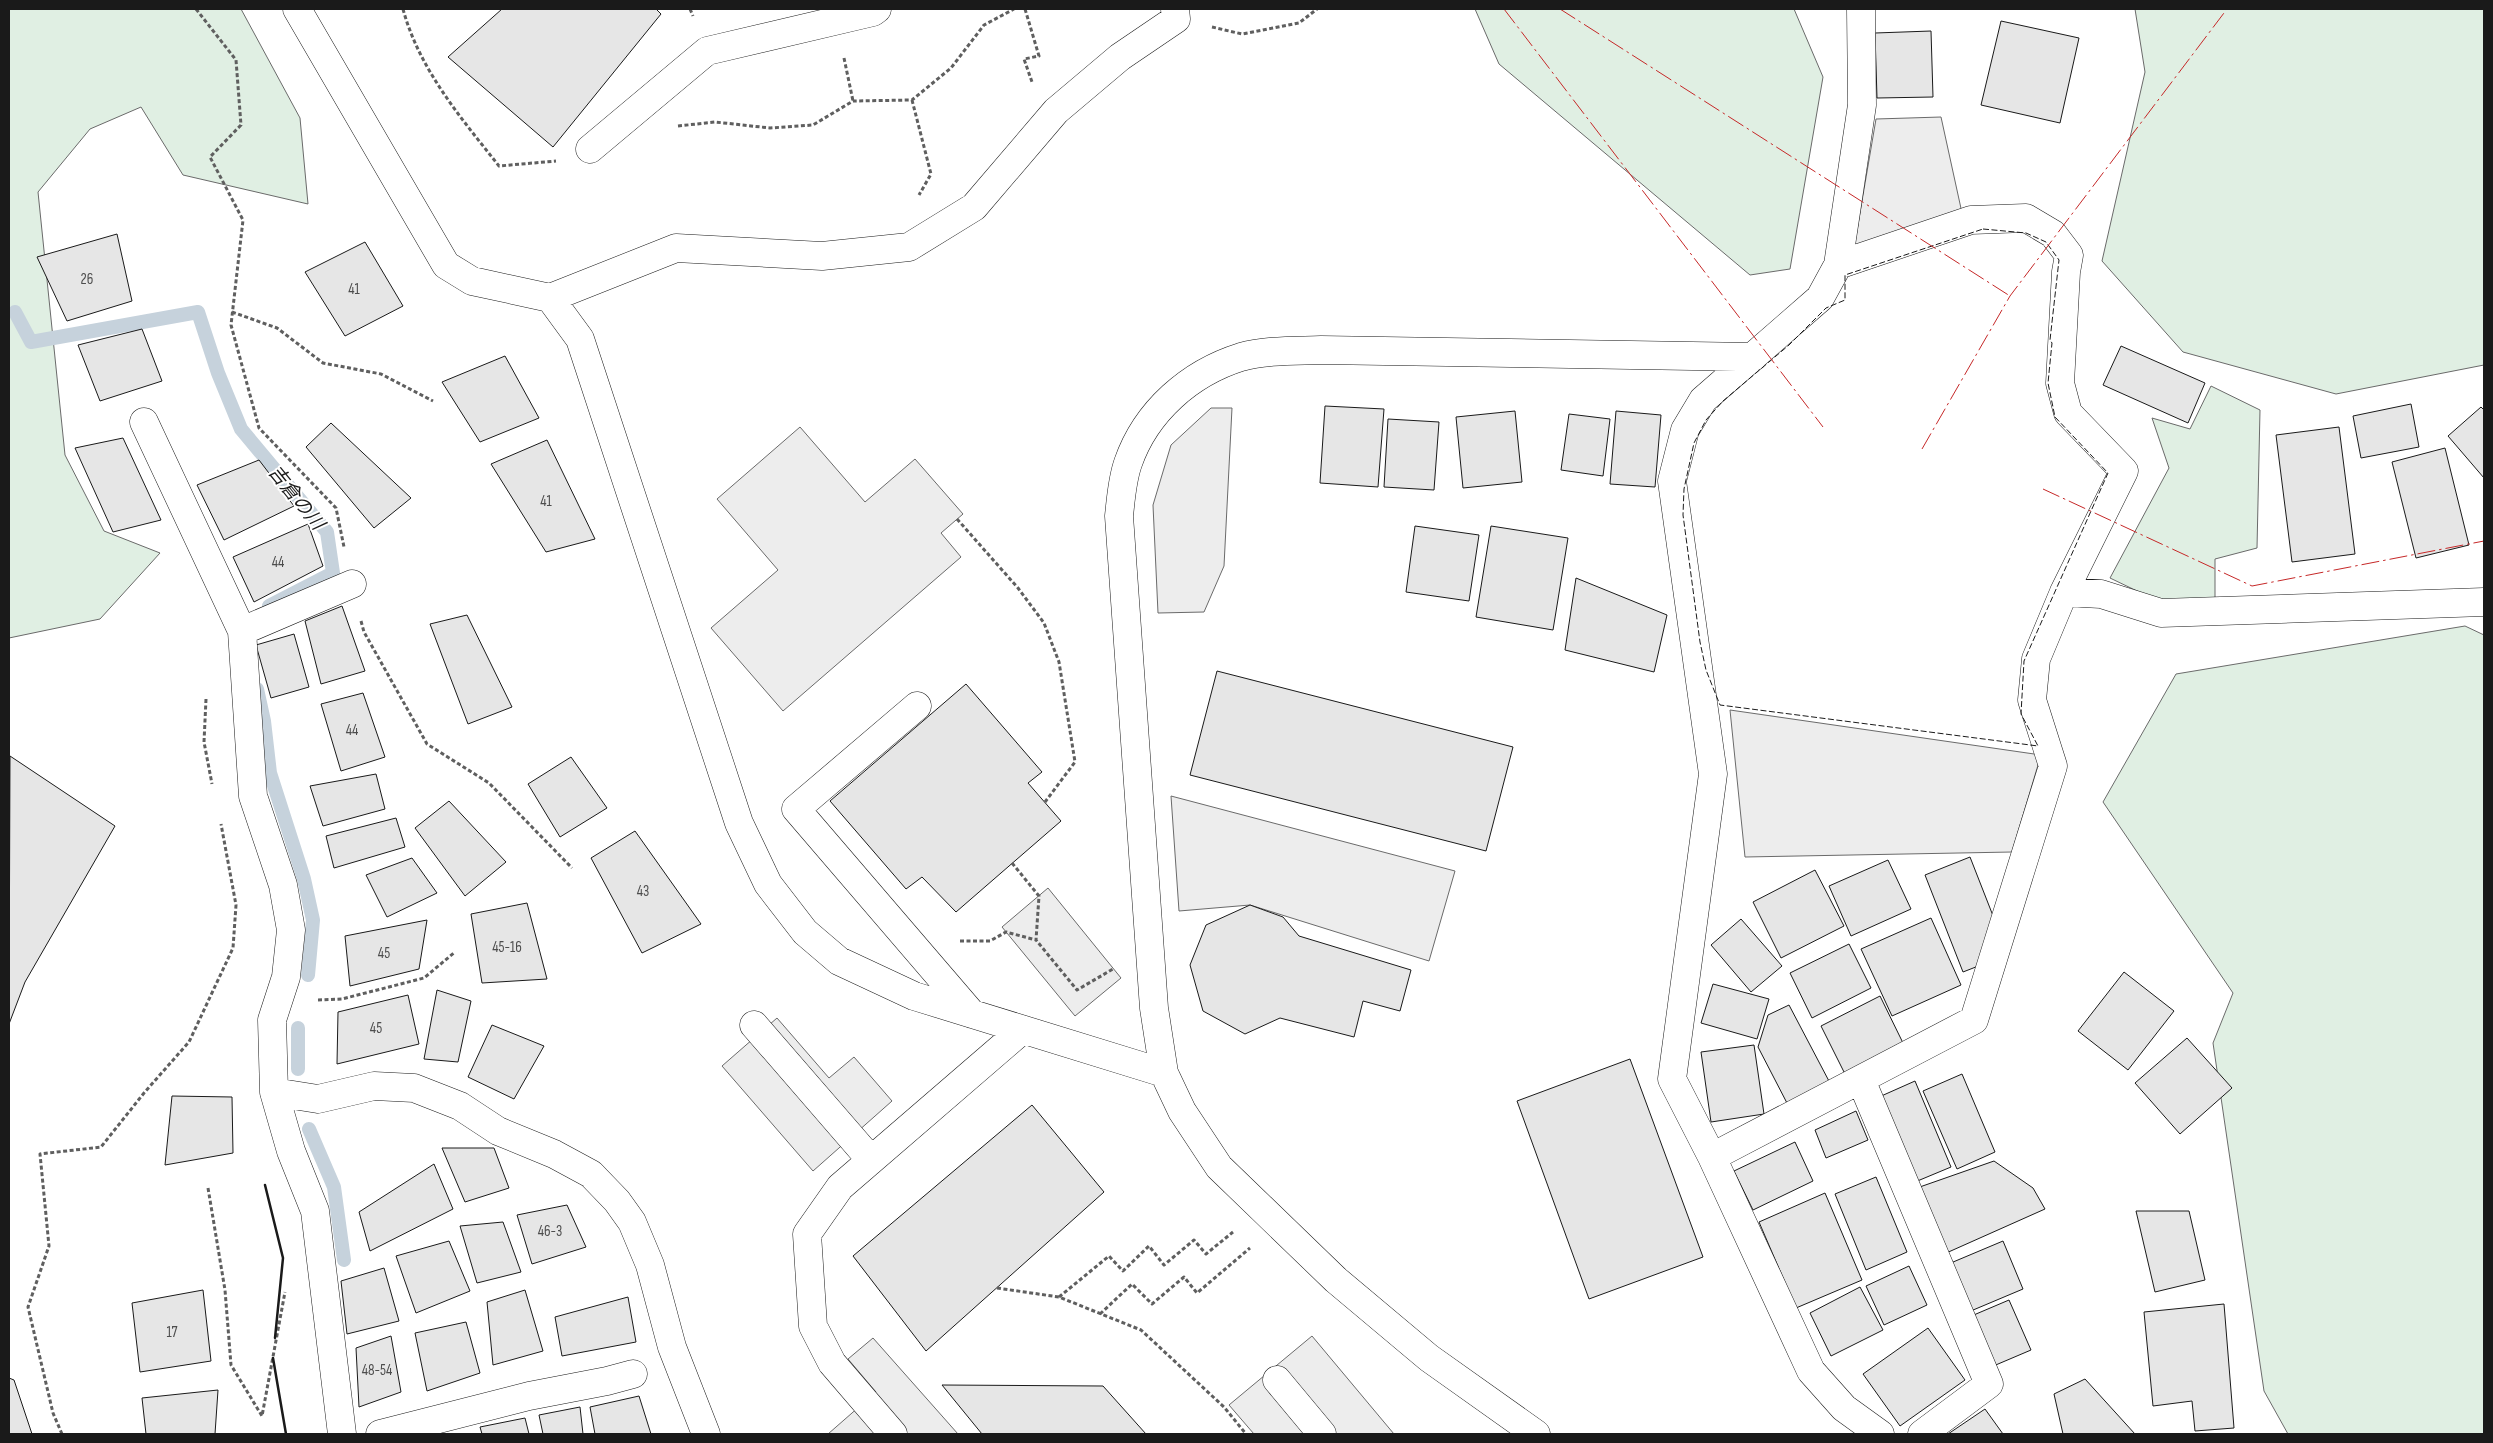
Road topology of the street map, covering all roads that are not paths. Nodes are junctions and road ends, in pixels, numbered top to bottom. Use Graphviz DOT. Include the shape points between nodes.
graph roads {
  1 [pos="297,9"];
  2 [pos="877,9"];
  3 [pos="1860,9"];
  4 [pos="1175,14"];
  5 [pos="590,149"];
  6 [pos="1838,265"];
  7 [pos="550,298"];
  8 [pos="1753,357"];
  9 [pos="144,422"];
  10 [pos="352,584"];
  11 [pos="2064,592"];
  12 [pos="2484,602"];
  13 [pos="242,631"];
  14 [pos="917,706"];
  15 [pos="972,1014"];
  16 [pos="754,1026"];
  17 [pos="1022,1030"];
  18 [pos="1164,1073"];
  19 [pos="1860,1080"];
  20 [pos="274,1092"];
  21 [pos="1712,1157"];
  22 [pos="871,1160"];
  23 [pos="633,1374"];
  24 [pos="1277,1380"];
  25 [pos="342,1434"];
  26 [pos="380,1434"];
  27 [pos="706,1434"];
  28 [pos="893,1434"];
  29 [pos="1322,1434"];
  30 [pos="1536,1434"];
  31 [pos="1880,1434"];
  32 [pos="1922,1434"];
  1 -- 7 [label="street" via="446,265 472,281"];
  2 -- 5 [label="street" via="707,51"];
  3 -- 6 [label="street" via="1862,106"];
  4 -- 7 [label="street" via="1056,111 974,207 909,247 822,256 676,248"];
  6 -- 8 [label="street" via="1820,298"];
  6 -- 11 [label="street" via="1970,220 2026,218 2053,234 2069,255 2060,383 2068,413 2124,471"];
  7 -- 15 [label="street" via="580,339 739,824 768,884 805,932 839,961 914,996"];
  8 -- 18 [label="street" via="1280,351 1242,357 1212,368 1187,382 1168,400 1137,442 1128,463 1119,516 1154,1008"];
  8 -- 21 [label="street" via="1703,400 1684,430 1672,481 1713,774 1672,1079"];
  9 -- 13 [label="street"];
  10 -- 13 [label="street"];
  11 -- 12 [label="street" via="2101,594 2161,613"];
  11 -- 19 [label="street" via="2036,659 2032,700 2053,766 1974,1020"];
  13 -- 20 [label="street" via="252,796 283,885 291,930 286,977 272,1020"];
  14 -- 15 [label="street" via="796,809"];
  15 -- 17 [label="street"];
  16 -- 22 [label="street"];
  17 -- 18 [label="street"];
  17 -- 22 [label="street"];
  18 -- 30 [label="street" via="1182,1111 1219,1167 1336,1280 1428,1358"];
  19 -- 21 [label="street"];
  19 -- 32 [label="street" via="1989,1384"];
  20 -- 25 [label="street" via="291,1151 315,1211"];
  20 -- 27 [label="street" via="318,1099 374,1086 414,1088 460,1106 498,1131 554,1154 591,1174 632,1222 650,1265 672,1347"];
  21 -- 31 [label="street" via="1811,1371 1844,1408"];
  22 -- 28 [label="street" via="840,1187 808,1234 813,1326 832,1364"];
  23 -- 26 [label="street" via="529,1396"];
  24 -- 29 [label="street"];
}
